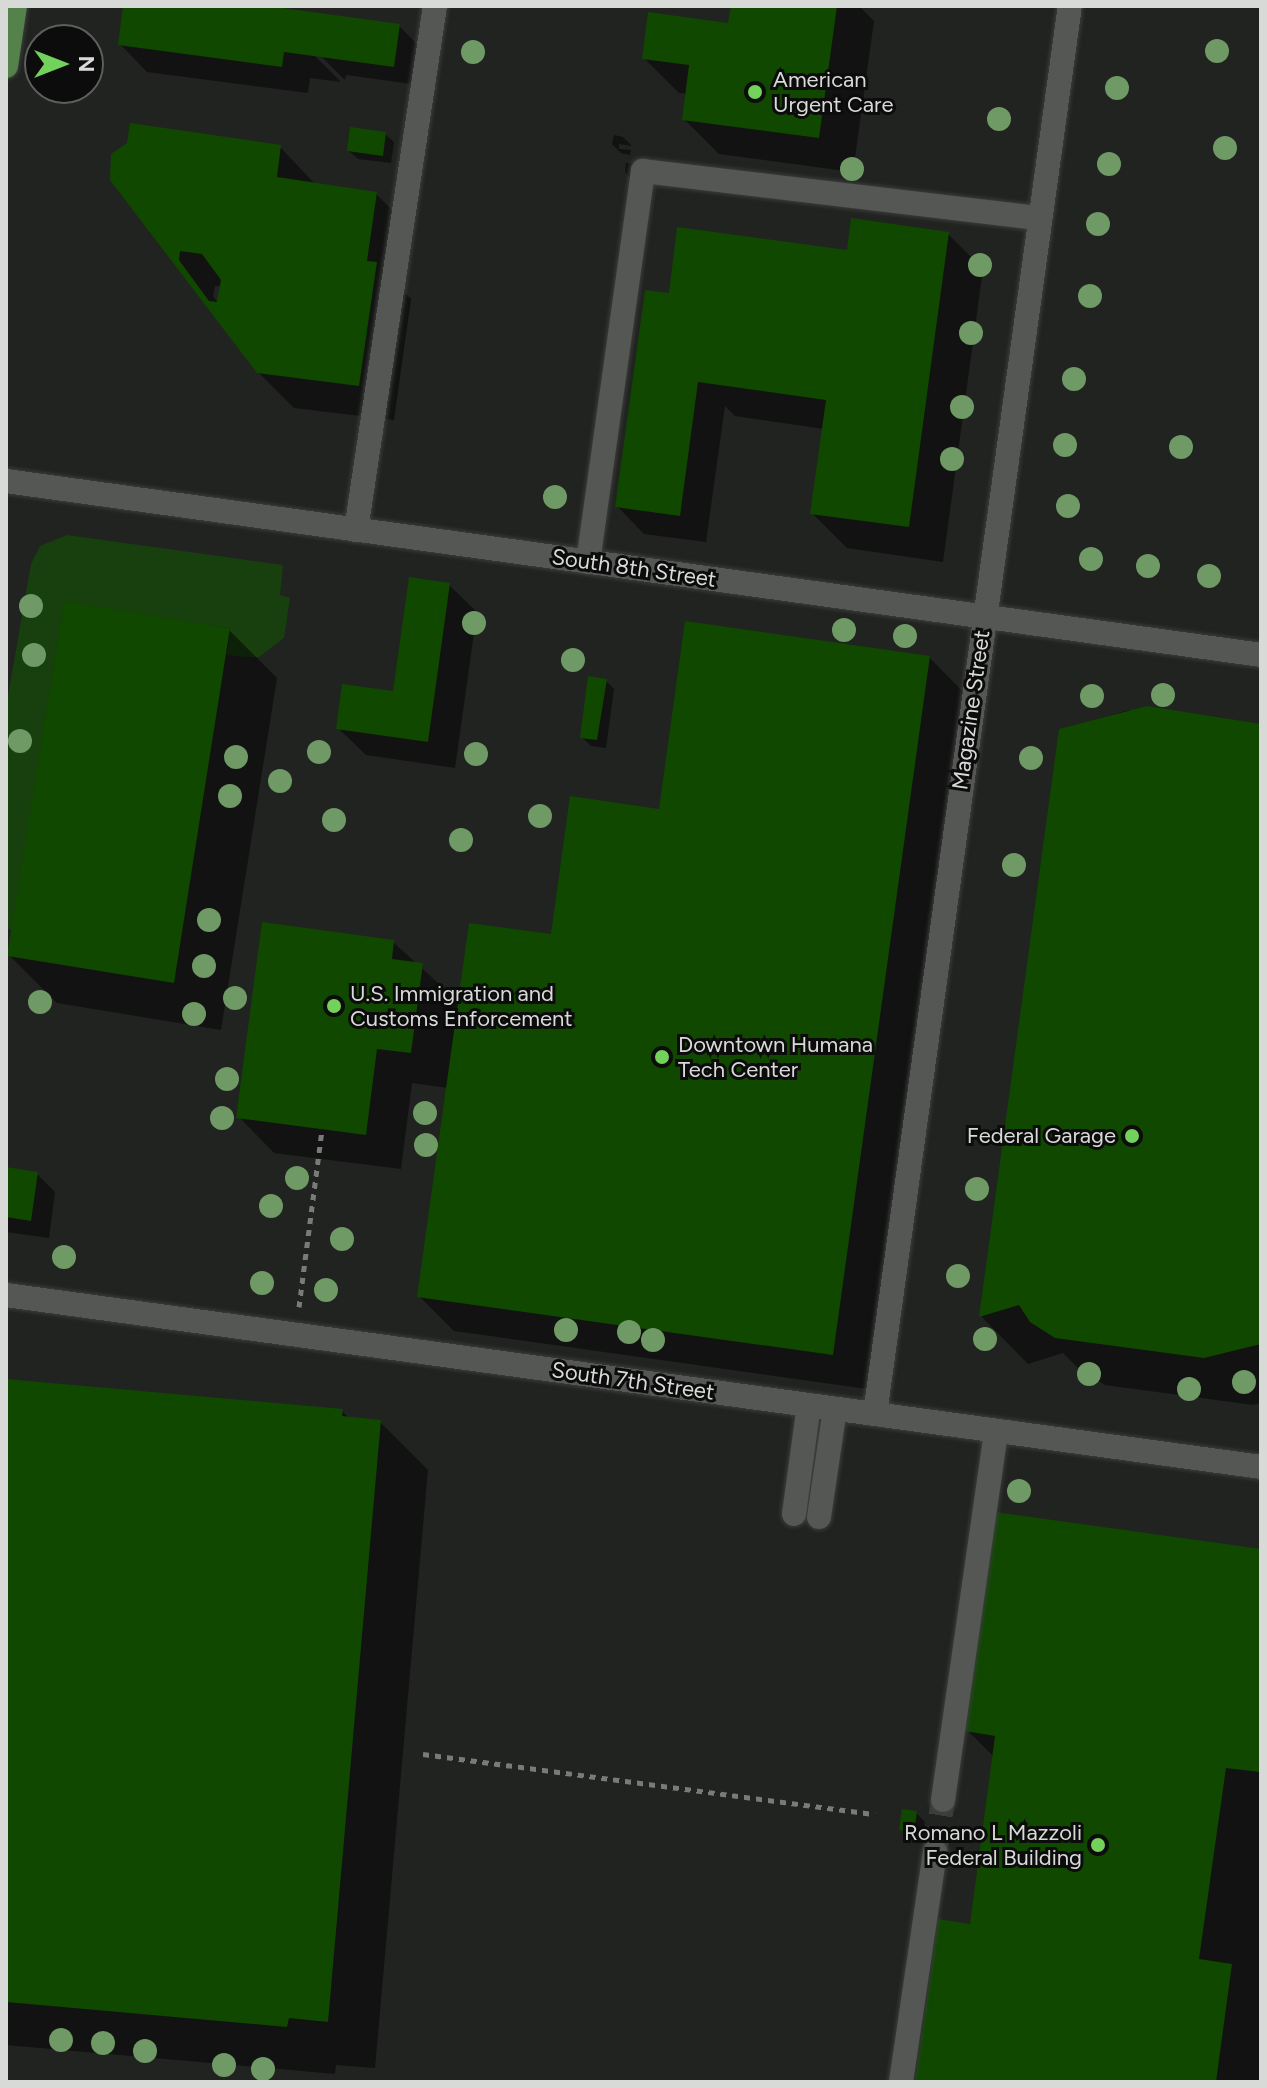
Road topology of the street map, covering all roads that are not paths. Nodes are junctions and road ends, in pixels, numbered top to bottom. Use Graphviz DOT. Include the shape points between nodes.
graph roads {
  1 [pos="15,6"];
  2 [pos="435,6"];
  3 [pos="1070,6"];
  4 [pos="6,66"];
  5 [pos="1040,218"];
  6 [pos="6,481"];
  7 [pos="356,530"];
  8 [pos="588,562"];
  9 [pos="984,616"];
  10 [pos="1261,655"];
  11 [pos="6,1295"];
  12 [pos="809,1405"];
  13 [pos="835,1409"];
  14 [pos="875,1414"];
  15 [pos="996,1431"];
  16 [pos="1261,1467"];
  17 [pos="794,1514"];
  18 [pos="819,1517"];
  19 [pos="943,1800"];
  20 [pos="935,1851"];
  21 [pos="901,2082"];
  1 -- 4 [label="main road"];
  2 -- 7 [label="street"];
  3 -- 5 [label="street, Magazine Street"];
  5 -- 8 [label="street" via="643,171"];
  5 -- 9 [label="street, Magazine Street"];
  6 -- 7 [label="street, South 8th Street"];
  7 -- 8 [label="street, South 8th Street"];
  8 -- 9 [label="street, South 8th Street"];
  9 -- 10 [label="street, South 8th Street"];
  9 -- 14 [label="street, Magazine Street"];
  11 -- 12 [label="street, South 7th Street"];
  12 -- 13 [label="street, South 7th Street"];
  12 -- 17 [label="street"];
  13 -- 14 [label="street, South 7th Street"];
  13 -- 18 [label="street"];
  14 -- 15 [label="street, South 7th Street"];
  15 -- 16 [label="street, South 7th Street"];
  15 -- 19 [label="street"];
  20 -- 21 [label="street"];
}
